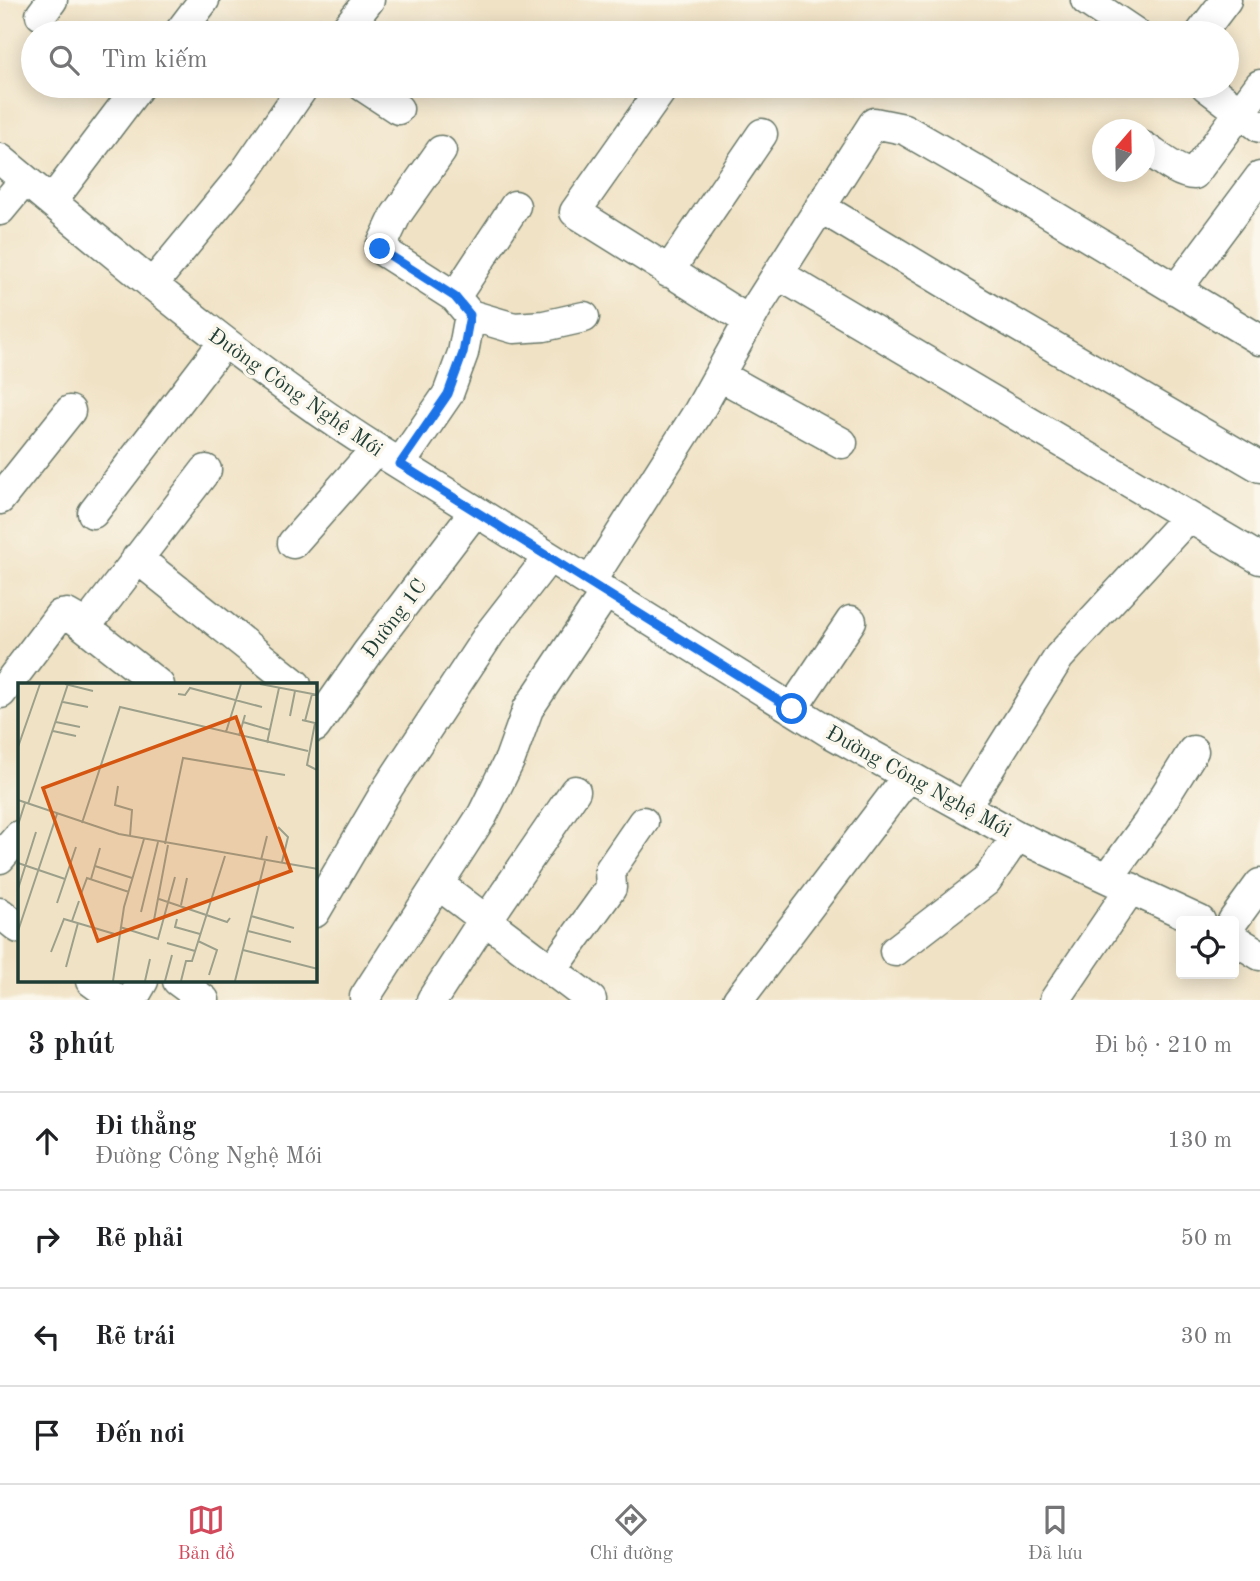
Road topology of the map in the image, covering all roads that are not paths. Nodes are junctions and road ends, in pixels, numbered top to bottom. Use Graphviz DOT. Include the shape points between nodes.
graph roads {
  1 [pos="204,0"];
  2 [pos="369,0"];
  3 [pos="1086,0"];
  4 [pos="1226,0"];
  5 [pos="188,21"];
  6 [pos="353,21"];
  7 [pos="1117,21"];
  8 [pos="1210,21"];
  9 [pos="1260,85"];
  10 [pos="130,98"];
  11 [pos="296,98"];
  12 [pos="381,98"];
  13 [pos="656,98"];
  14 [pos="1222,98"];
  15 [pos="398,109"];
  16 [pos="1250,119"];
  17 [pos="762,134"];
  18 [pos="440,151"];
  19 [pos="1155,154"];
  20 [pos="0,159"];
  21 [pos="1260,177"];
  22 [pos="25,180"];
  23 [pos="52,201"];
  24 [pos="515,206"];
  25 [pos="820,207"];
  26 [pos="0,210"];
  27 [pos="668,272"];
  28 [pos="778,274"];
  29 [pos="152,285"];
  30 [pos="1176,289"];
  31 [pos="463,306"];
  32 [pos="584,317"];
  33 [pos="749,320"];
  34 [pos="1259,336"];
  35 [pos="224,342"];
  36 [pos="719,375"];
  37 [pos="70,411"];
  38 [pos="842,443"];
  39 [pos="388,457"];
  40 [pos="1260,467"];
  41 [pos="206,470"];
  42 [pos="0,499"];
  43 [pos="475,510"];
  44 [pos="93,513"];
  45 [pos="1188,517"];
  46 [pos="292,543"];
  47 [pos="550,557"];
  48 [pos="138,558"];
  49 [pos="1260,559"];
  50 [pos="598,587"];
  51 [pos="850,621"];
  52 [pos="86,626"];
  53 [pos="157,683"];
  54 [pos="294,683"];
  55 [pos="1,693"];
  56 [pos="792,709"];
  57 [pos="319,712"];
  58 [pos="1193,751"];
  59 [pos="908,776"];
  60 [pos="575,792"];
  61 [pos="965,807"];
  62 [pos="643,822"];
  63 [pos="18,836"];
  64 [pos="1017,836"];
  65 [pos="0,858"];
  66 [pos="1119,883"];
  67 [pos="439,884"];
  68 [pos="1260,884"];
  69 [pos="317,909"];
  70 [pos="0,913"];
  71 [pos="1189,916"];
  72 [pos="1237,916"];
  73 [pos="487,920"];
  74 [pos="18,927"];
  75 [pos="1239,942"];
  76 [pos="894,951"];
  77 [pos="1260,955"];
  78 [pos="552,970"];
  79 [pos="92,982"];
  80 [pos="142,982"];
  81 [pos="179,982"];
  82 [pos="365,997"];
  83 [pos="117,1000"];
  84 [pos="132,1000"];
  85 [pos="204,1000"];
  86 [pos="432,1000"];
  87 [pos="591,1000"];
  88 [pos="738,1000"];
  89 [pos="1055,1000"];
  1 -- 5 [label="street"];
  2 -- 6 [label="street"];
  3 -- 7 [label="street"];
  4 -- 8 [label="street"];
  9 -- 16 [label="street"];
  10 -- 23 [label="street"];
  11 -- 29 [label="street" via="245,172"];
  12 -- 15 [label="street"];
  13 -- 27 [label="street" via="575,212"];
  14 -- 16 [label="street"];
  16 -- 19 [label="street" via="1194,174"];
  17 -- 27 [label="street"];
  18 -- 31 [label="street" via="396,215 380,249"];
  20 -- 22 [label="street, Đường Công Nghệ Mới"];
  21 -- 30 [label="street"];
  22 -- 23 [label="street, Đường Công Nghệ Mới"];
  22 -- 26 [label="street"];
  23 -- 29 [label="street, Đường Công Nghệ Mới"];
  24 -- 31 [label="street"];
  25 -- 28 [label="street"];
  25 -- 30 [label="street" via="874,122 904,129"];
  25 -- 40 [label="street"];
  27 -- 33 [label="street"];
  28 -- 33 [label="street"];
  28 -- 45 [label="street"];
  29 -- 35 [label="street, Đường Công Nghệ Mới"];
  30 -- 34 [label="street"];
  31 -- 32 [label="street" via="514,328"];
  31 -- 39 [label="street" via="463,353 448,394"];
  33 -- 36 [label="street"];
  35 -- 39 [label="street, Đường Công Nghệ Mới"];
  35 -- 44 [label="street"];
  36 -- 38 [label="street"];
  36 -- 50 [label="street"];
  37 -- 42 [label="street"];
  39 -- 43 [label="street, Đường Công Nghệ Mới"];
  39 -- 46 [label="street"];
  41 -- 48 [label="street"];
  43 -- 47 [label="street, Đường Công Nghệ Mới"];
  43 -- 57 [label="street, Đường 1C"];
  45 -- 49 [label="street"];
  45 -- 61 [label="street" via="1059,657"];
  47 -- 50 [label="street, Đường Công Nghệ Mới"];
  47 -- 69 [label="street" via="490,633 389,786"];
  48 -- 52 [label="street"];
  48 -- 54 [label="street"];
  50 -- 56 [label="street, Đường Công Nghệ Mới"];
  50 -- 67 [label="street" via="528,709 510,759 482,814"];
  51 -- 56 [label="street"];
  52 -- 53 [label="street"];
  52 -- 55 [label="street" via="68,614 60,615"];
  56 -- 59 [label="street, Đường Công Nghệ Mới"];
  58 -- 66 [label="street" via="1148,823"];
  59 -- 61 [label="street, Đường Công Nghệ Mới"];
  59 -- 88 [label="street"];
  60 -- 73 [label="street"];
  61 -- 64 [label="street, Đường Công Nghệ Mới"];
  62 -- 78 [label="street" via="610,870 611,888"];
  63 -- 65 [label="street"];
  64 -- 66 [label="street, Đường Công Nghệ Mới"];
  64 -- 76 [label="street" via="986,881"];
  66 -- 71 [label="street, Đường Công Nghệ Mới"];
  66 -- 89 [label="street"];
  67 -- 73 [label="street"];
  67 -- 82 [label="street"];
  68 -- 72 [label="street"];
  70 -- 74 [label="street"];
  73 -- 78 [label="street"];
  73 -- 86 [label="street"];
  75 -- 77 [label="street"];
  78 -- 87 [label="street"];
  79 -- 83 [label="street"];
  80 -- 84 [label="street"];
  81 -- 85 [label="street"];
}
